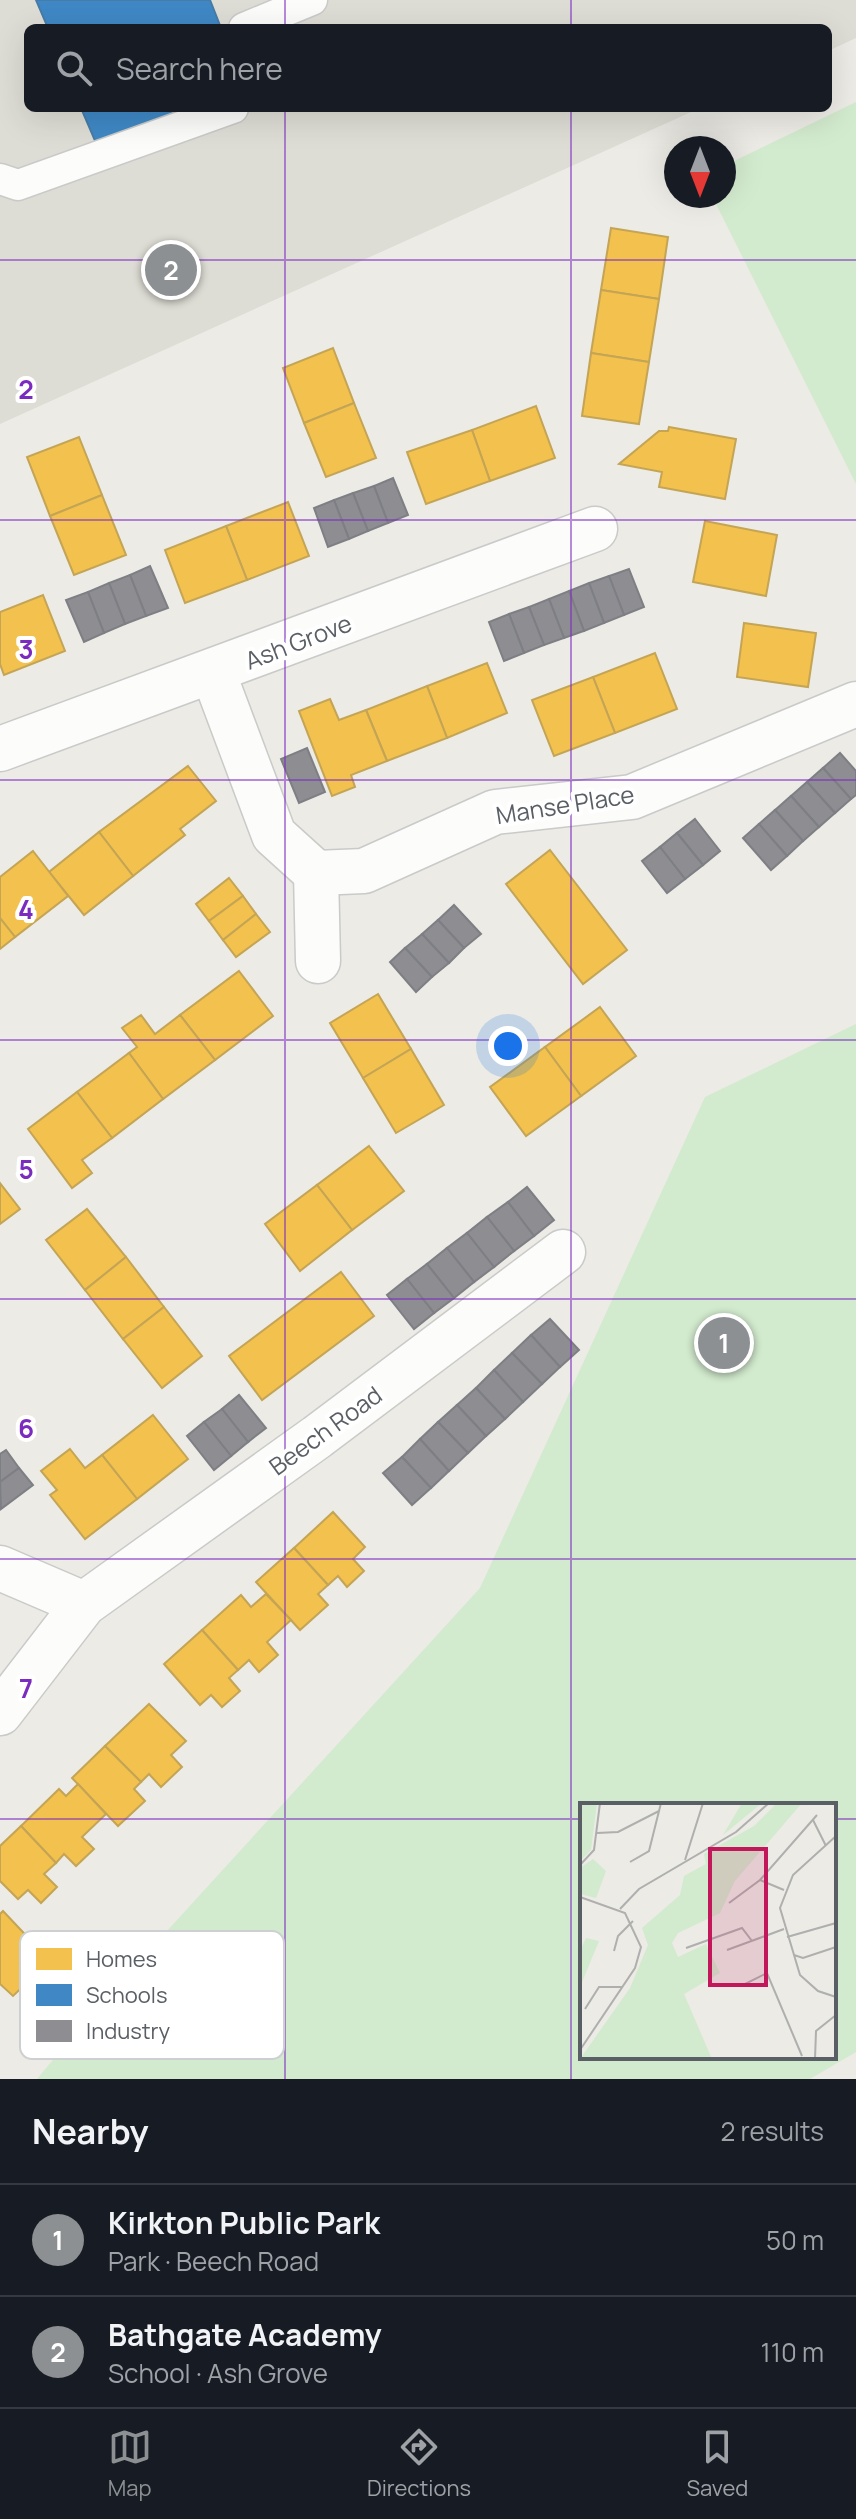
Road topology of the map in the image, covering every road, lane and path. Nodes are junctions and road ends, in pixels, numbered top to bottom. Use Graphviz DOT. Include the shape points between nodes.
graph roads {
  1 [pos="312,0"];
  2 [pos="254,24"];
  3 [pos="222,112"];
  4 [pos="0,179"];
  5 [pos="595,529"];
  6 [pos="213,672"];
  7 [pos="856,704"];
  8 [pos="0,749"];
  9 [pos="316,873"];
  10 [pos="318,961"];
  11 [pos="563,1252"];
  12 [pos="0,1568"];
  13 [pos="84,1604"];
  14 [pos="0,1713"];
  1 -- 2 [label="lane"];
  3 -- 4 [label="lane" via="18,185"];
  5 -- 6 [label="street, Ash Grove"];
  6 -- 8 [label="street, Ash Grove"];
  6 -- 9 [label="street" via="274,835"];
  7 -- 9 [label="street, Manse Place" via="632,797 495,812 364,871"];
  9 -- 10 [label="street"];
  11 -- 13 [label="street, Beech Road"];
  12 -- 13 [label="street"];
  13 -- 14 [label="street, Beech Road"];
}
